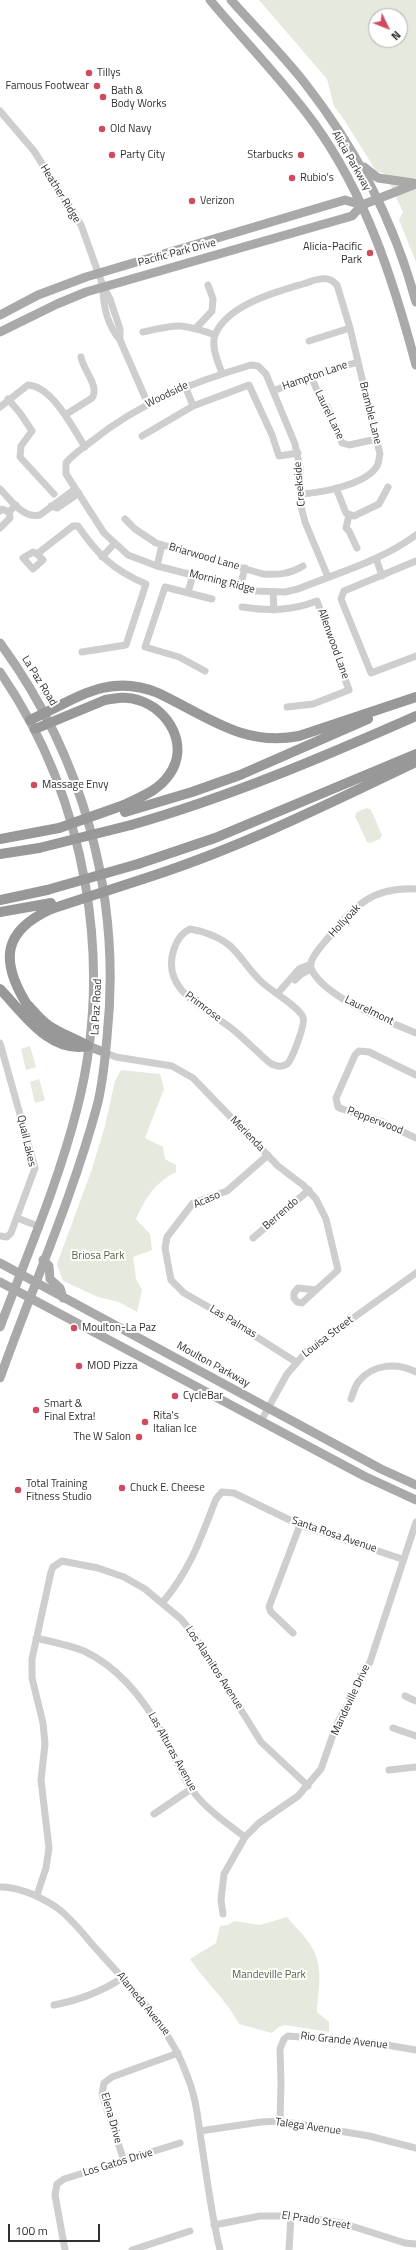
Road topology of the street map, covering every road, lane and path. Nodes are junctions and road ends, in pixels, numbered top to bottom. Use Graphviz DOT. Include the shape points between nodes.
graph roads {
  1 [pos="210,0"];
  2 [pos="231,0"];
  3 [pos="0,111"];
  4 [pos="360,163"];
  5 [pos="416,184"];
  6 [pos="378,198"];
  7 [pos="362,204"];
  8 [pos="98,273"];
  9 [pos="208,285"];
  10 [pos="103,286"];
  11 [pos="416,302"];
  12 [pos="0,315"];
  13 [pos="196,328"];
  14 [pos="350,328"];
  15 [pos="0,332"];
  16 [pos="143,332"];
  17 [pos="215,335"];
  18 [pos="309,341"];
  19 [pos="81,357"];
  20 [pos="358,362"];
  21 [pos="416,365"];
  22 [pos="222,373"];
  23 [pos="311,376"];
  24 [pos="184,386"];
  25 [pos="273,391"];
  26 [pos="8,399"];
  27 [pos="148,404"];
  28 [pos="193,406"];
  29 [pos="0,407"];
  30 [pos="65,415"];
  31 [pos="142,436"];
  32 [pos="376,439"];
  33 [pos="85,446"];
  34 [pos="298,453"];
  35 [pos="65,467"];
  36 [pos="388,487"];
  37 [pos="336,488"];
  38 [pos="0,489"];
  39 [pos="77,491"];
  40 [pos="54,494"];
  41 [pos="300,494"];
  42 [pos="16,505"];
  43 [pos="0,511"];
  44 [pos="9,512"];
  45 [pos="349,516"];
  46 [pos="125,519"];
  47 [pos="0,528"];
  48 [pos="416,535"];
  49 [pos="114,544"];
  50 [pos="162,545"];
  51 [pos="357,548"];
  52 [pos="37,554"];
  53 [pos="102,557"];
  54 [pos="376,558"];
  55 [pos="416,561"];
  56 [pos="157,566"];
  57 [pos="303,566"];
  58 [pos="245,568"];
  59 [pos="193,575"];
  60 [pos="382,576"];
  61 [pos="328,577"];
  62 [pos="240,587"];
  63 [pos="188,592"];
  64 [pos="273,592"];
  65 [pos="212,599"];
  66 [pos="242,607"];
  67 [pos="274,610"];
  68 [pos="0,643"];
  69 [pos="82,652"];
  70 [pos="416,656"];
  71 [pos="205,671"];
  72 [pos="0,672"];
  73 [pos="416,698"];
  74 [pos="287,707"];
  75 [pos="45,713"];
  76 [pos="416,716"];
  77 [pos="32,724"];
  78 [pos="51,724"];
  79 [pos="416,754"];
  80 [pos="416,762"];
  81 [pos="124,808"];
  82 [pos="0,839"];
  83 [pos="0,854"];
  84 [pos="416,888"];
  85 [pos="0,900"];
  86 [pos="51,906"];
  87 [pos="0,912"];
  88 [pos="311,966"];
  89 [pos="0,989"];
  90 [pos="279,996"];
  91 [pos="416,1033"];
  92 [pos="0,1042"];
  93 [pos="88,1046"];
  94 [pos="106,1053"];
  95 [pos="416,1075"];
  96 [pos="416,1138"];
  97 [pos="268,1155"];
  98 [pos="309,1190"];
  99 [pos="17,1218"];
  100 [pos="38,1226"];
  101 [pos="4,1236"];
  102 [pos="253,1238"];
  103 [pos="43,1260"];
  104 [pos="0,1262"];
  105 [pos="20,1274"];
  106 [pos="416,1274"];
  107 [pos="171,1280"];
  108 [pos="0,1282"];
  109 [pos="35,1282"];
  110 [pos="14,1289"];
  111 [pos="316,1290"];
  112 [pos="30,1297"];
  113 [pos="63,1298"];
  114 [pos="0,1327"];
  115 [pos="296,1362"];
  116 [pos="416,1372"];
  117 [pos="0,1378"];
  118 [pos="351,1399"];
  119 [pos="268,1408"];
  120 [pos="261,1421"];
  121 [pos="416,1485"];
  122 [pos="416,1500"];
  123 [pos="416,1522"];
  124 [pos="300,1525"];
  125 [pos="402,1559"];
  126 [pos="163,1602"];
  127 [pos="293,1633"];
  128 [pos="36,1638"];
  129 [pos="404,1696"];
  130 [pos="416,1701"];
  131 [pos="393,1728"];
  132 [pos="416,1736"];
  133 [pos="416,1768"];
  134 [pos="388,1770"];
  135 [pos="308,1786"];
  136 [pos="191,1789"];
  137 [pos="154,1814"];
  138 [pos="244,1837"];
  139 [pos="0,1887"];
  140 [pos="37,1895"];
  141 [pos="223,1914"];
  142 [pos="122,1978"];
  143 [pos="54,2005"];
  144 [pos="416,2050"];
  145 [pos="178,2053"];
  146 [pos="280,2121"];
  147 [pos="200,2131"];
  148 [pos="180,2144"];
  149 [pos="416,2148"];
  150 [pos="124,2161"];
  151 [pos="291,2216"];
  152 [pos="214,2224"];
  153 [pos="190,2231"];
  154 [pos="416,2244"];
  155 [pos="65,2250"];
  156 [pos="132,2250"];
  157 [pos="220,2250"];
  158 [pos="289,2250"];
  1 -- 7 [label="main road, Alicia Parkway" via="289,90 310,118 336,156"];
  2 -- 4 [label="main road, Alicia Parkway" via="307,85"];
  3 -- 8 [label="street, Heather Ridge" via="34,151 81,225"];
  4 -- 5 [label="main road" via="378,178"];
  4 -- 6 [label="main road, Alicia Parkway"];
  5 -- 6 [label="main road, Pacific Park Drive"];
  6 -- 7 [label="main road, Pacific Park Drive"];
  6 -- 11 [label="main road, Alicia Parkway" via="397,243"];
  7 -- 8 [label="main road, Pacific Park Drive" via="346,200"];
  7 -- 10 [label="main road, Pacific Park Drive" via="353,215 311,229"];
  7 -- 21 [label="main road, Alicia Parkway" via="383,254"];
  8 -- 10 [label="street, Heather Ridge"];
  8 -- 12 [label="main road, Pacific Park Drive" via="51,290"];
  9 -- 13 [label="street" via="213,299 212,311"];
  10 -- 15 [label="main road, Pacific Park Drive" via="57,304"];
  10 -- 27 [label="street, Heather Ridge" via="120,329 120,340"];
  13 -- 16 [label="street" via="175,324"];
  13 -- 17 [label="street"];
  14 -- 17 [label="street, Bramble Lane" via="340,291 332,280 322,279 256,299 228,318"];
  14 -- 18 [label="street"];
  14 -- 20 [label="street, Bramble Lane"];
  17 -- 22 [label="street" via="214,349"];
  19 -- 30 [label="street" via="82,367 95,388 94,394 92,398"];
  20 -- 23 [label="street, Hampton Lane"];
  20 -- 32 [label="street, Bramble Lane"];
  22 -- 24 [label="street, Woodside"];
  22 -- 25 [label="street, Woodside" via="251,365 258,366 266,374"];
  23 -- 25 [label="street, Hampton Lane"];
  23 -- 32 [label="street, Laurel Lane" via="342,443 349,445"];
  24 -- 27 [label="street, Woodside"];
  24 -- 28 [label="street"];
  25 -- 34 [label="street, Creekside"];
  26 -- 29 [label="street"];
  26 -- 30 [label="street" via="22,388 36,386 42,388"];
  26 -- 40 [label="street" via="32,431 21,446 20,457"];
  27 -- 33 [label="street, Woodside"];
  28 -- 31 [label="street"];
  28 -- 34 [label="street" via="247,386 251,387 279,456"];
  30 -- 33 [label="street"];
  32 -- 37 [label="street, Bramble Lane" via="380,454 378,465 369,475"];
  33 -- 35 [label="street, Woodside" via="70,458"];
  34 -- 41 [label="street, Creekside"];
  35 -- 39 [label="street, Morning Ridge" via="66,474"];
  36 -- 45 [label="street" via="375,507"];
  37 -- 41 [label="street, Bramble Lane" via="322,493"];
  37 -- 45 [label="street"];
  38 -- 42 [label="street"];
  39 -- 42 [label="street" via="57,508 50,506 40,515 25,514"];
  39 -- 49 [label="street, Morning Ridge"];
  41 -- 61 [label="street, Creekside" via="305,522"];
  42 -- 44 [label="street"];
  43 -- 44 [label="street" via="2,509"];
  44 -- 47 [label="street" via="10,518"];
  45 -- 51 [label="street" via="346,528"];
  46 -- 50 [label="street, Briarwood Lane" via="148,539"];
  48 -- 54 [label="street, Morning Ridge" via="391,552"];
  49 -- 53 [label="street"];
  49 -- 56 [label="street, Morning Ridge" via="128,555"];
  50 -- 56 [label="street, Briarwood Lane"];
  50 -- 58 [label="street, Briarwood Lane"];
  52 -- 53 [label="street" via="73,526 78,526"];
  53 -- 69 [label="street" via="122,573 146,584 126,645"];
  54 -- 60 [label="street"];
  54 -- 61 [label="street, Morning Ridge"];
  55 -- 60 [label="street"];
  56 -- 59 [label="street, Morning Ridge"];
  57 -- 58 [label="street, Briarwood Lane" via="294,572 279,575 263,574"];
  58 -- 62 [label="street, Briarwood Lane"];
  59 -- 62 [label="street, Morning Ridge"];
  59 -- 63 [label="street"];
  60 -- 70 [label="street" via="344,592 341,599 367,664 371,673"];
  61 -- 64 [label="street, Morning Ridge" via="298,589"];
  62 -- 64 [label="street, Morning Ridge"];
  63 -- 65 [label="street"];
  63 -- 71 [label="street" via="165,587 145,647 179,657"];
  64 -- 67 [label="street"];
  66 -- 67 [label="street, Allenwood Lane"];
  67 -- 74 [label="street, Allenwood Lane" via="317,601 349,690 313,704"];
  68 -- 75 [label="main road, La Paz Road"];
  72 -- 77 [label="main road, La Paz Road"];
  73 -- 75 [label="highway" via="285,739 260,738 239,733 158,693 136,686 103,687"];
  73 -- 81 [label="highway" via="240,775 192,792"];
  75 -- 77 [label="highway"];
  75 -- 78 [label="main road, La Paz Road"];
  76 -- 83 [label="highway, bridge" via="250,786 192,807 39,848"];
  77 -- 78 [label="highway"];
  77 -- 93 [label="main road, La Paz Road" via="58,781 80,858 89,908 94,970"];
  78 -- 81 [label="highway" via="105,700 116,698 137,699 167,719 177,741 178,750 174,766 159,787"];
  78 -- 94 [label="main road, La Paz Road" via="83,800 104,890 111,984"];
  79 -- 85 [label="highway, bridge" via="215,838 138,864 47,890"];
  80 -- 86 [label="highway, bridge" via="247,842 196,862"];
  81 -- 82 [label="highway, bridge" via="59,828"];
  84 -- 88 [label="street, Hollyoak" via="392,889 378,893 353,908 315,955"];
  86 -- 87 [label="highway"];
  86 -- 93 [label="highway" via="16,931 7,946 6,971 17,992 43,1021"];
  88 -- 90 [label="street"];
  88 -- 91 [label="street, Laurelmont" via="316,977 350,1004"];
  89 -- 93 [label="highway" via="49,1039 75,1049"];
  90 -- 90 [label="street, Primrose" via="302,1014 304,1022 292,1059 282,1067 276,1066 180,990 171,969 174,948 180,936 190,929 229,945 251,972"];
  92 -- 99 [label="street, Quail Lakes" via="35,1168"];
  93 -- 94 [label="main road"];
  93 -- 100 [label="main road, La Paz Road" via="75,1116 51,1195"];
  94 -- 97 [label="street, Merienda" via="172,1066 183,1071 193,1078"];
  94 -- 103 [label="main road, La Paz Road" via="97,1105 84,1150"];
  95 -- 96 [label="street, Pepperwood" via="369,1052 359,1051 336,1098 338,1106 342,1109 380,1121"];
  97 -- 98 [label="street, Merienda"];
  97 -- 107 [label="street, Acaso" via="227,1191 191,1206 165,1242"];
  98 -- 102 [label="street, Berrendo"];
  98 -- 111 [label="street, Merienda" via="326,1219 338,1270"];
  99 -- 100 [label="street"];
  99 -- 101 [label="street, Quail Lakes" via="11,1233"];
  100 -- 105 [label="main road, La Paz Road"];
  103 -- 109 [label="main road, La Paz Road"];
  103 -- 113 [label="main road" via="49,1266 50,1279 60,1288"];
  104 -- 105 [label="main road, Moulton Parkway"];
  105 -- 109 [label="main road, Moulton Parkway"];
  105 -- 110 [label="main road, La Paz Road"];
  106 -- 115 [label="street, Louisa Street" via="307,1351"];
  107 -- 115 [label="street, Las Palmas" via="184,1293"];
  108 -- 110 [label="main road"];
  109 -- 112 [label="main road, La Paz Road"];
  109 -- 113 [label="main road, Moulton Parkway"];
  110 -- 112 [label="main road"];
  110 -- 114 [label="main road, La Paz Road"];
  112 -- 117 [label="main road, La Paz Road"];
  112 -- 120 [label="main road"];
  113 -- 119 [label="main road, Moulton Parkway"];
  115 -- 119 [label="street, Louisa Street"];
  116 -- 118 [label="street" via="403,1366 378,1368 367,1373 358,1382"];
  119 -- 120 [label="street, Louisa Street"];
  119 -- 121 [label="main road, Moulton Parkway"];
  120 -- 122 [label="main road" via="364,1476"];
  123 -- 125 [label="street, Mandeville Drive"];
  124 -- 125 [label="street, Santa Rosa Avenue"];
  124 -- 126 [label="street, Santa Rosa Avenue" via="234,1493 222,1492 216,1499 191,1564"];
  124 -- 127 [label="street" via="269,1607"];
  125 -- 135 [label="street, Mandeville Drive" via="370,1662 336,1726 321,1769"];
  126 -- 128 [label="street, Los Alamitos Avenue" via="145,1589 98,1568 68,1562 57,1564 52,1572"];
  126 -- 135 [label="street, Los Alamitos Avenue" via="195,1636 261,1742"];
  128 -- 136 [label="street, Las Alturas Avenue" via="82,1650 99,1659 129,1685 160,1728"];
  128 -- 140 [label="street" via="32,1678 43,1723 45,1744 41,1780 49,1848 46,1868"];
  129 -- 130 [label="street"];
  131 -- 132 [label="street"];
  133 -- 134 [label="street"];
  135 -- 138 [label="street, Mandeville Drive" via="287,1805 259,1822"];
  136 -- 137 [label="street"];
  136 -- 138 [label="street, Las Alturas Avenue" via="212,1812"];
  138 -- 141 [label="street, Mandeville Drive" via="224,1874 220,1900"];
  139 -- 140 [label="street, Alameda Avenue" via="10,1887"];
  140 -- 142 [label="street, Alameda Avenue" via="58,1908"];
  142 -- 143 [label="street" via="103,1991"];
  142 -- 145 [label="street, Alameda Avenue" via="157,2019"];
  144 -- 146 [label="street, Rio Grande Avenue" via="375,2043 288,2036 280,2049"];
  145 -- 147 [label="street, Alameda Avenue" via="196,2103"];
  145 -- 150 [label="street, Elena Drive" via="112,2077 104,2083 102,2094"];
  146 -- 147 [label="street, Talega Avenue"];
  146 -- 149 [label="street, Talega Avenue" via="369,2136"];
  147 -- 152 [label="street, Alameda Avenue"];
  148 -- 150 [label="street, Los Gatos Drive"];
  150 -- 155 [label="street, Los Gatos Drive" via="64,2179 57,2184 55,2195"];
  151 -- 152 [label="street, El Prado Street" via="260,2216"];
  151 -- 154 [label="street, El Prado Street" via="342,2223 405,2243"];
  151 -- 158 [label="street"];
  152 -- 157 [label="street, Alameda Avenue"];
  153 -- 156 [label="street"];
}
